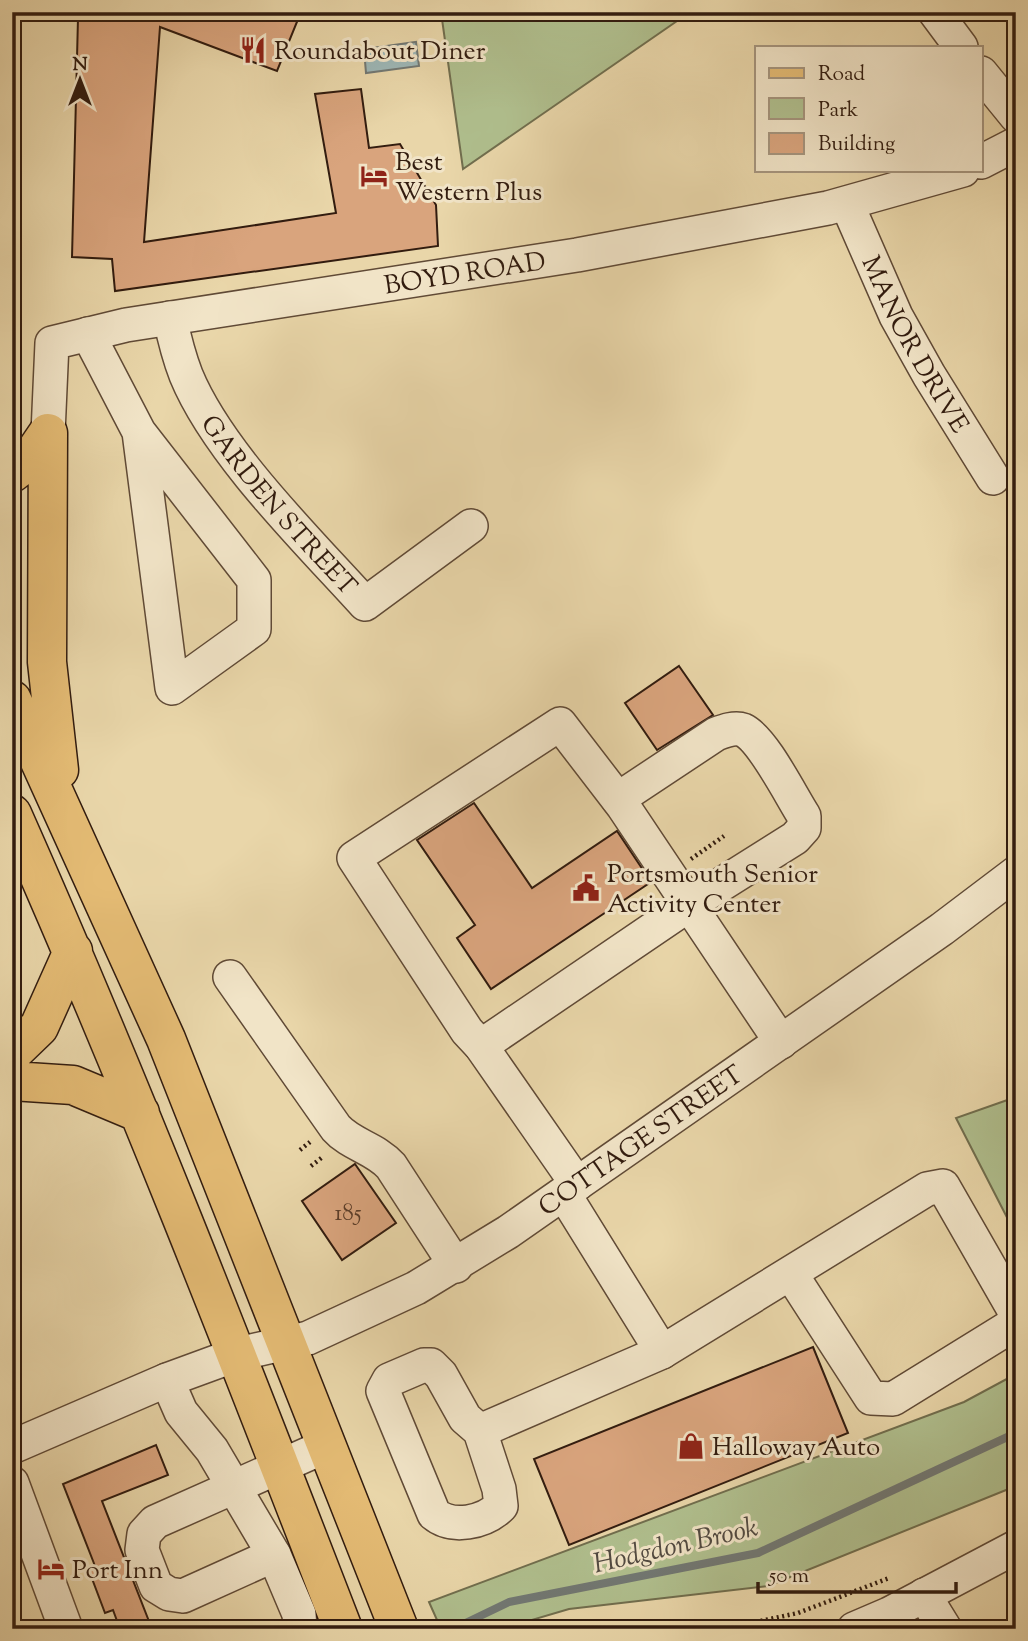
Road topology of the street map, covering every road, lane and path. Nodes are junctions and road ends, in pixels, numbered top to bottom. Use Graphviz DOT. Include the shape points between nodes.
graph roads {
  1 [pos="935,12"];
  2 [pos="960,46"];
  3 [pos="982,75"];
  4 [pos="1016,116"];
  5 [pos="1016,144"];
  6 [pos="982,161"];
  7 [pos="956,172"];
  8 [pos="847,204"];
  9 [pos="170,318"];
  10 [pos="88,334"];
  11 [pos="139,432"];
  12 [pos="48,433"];
  13 [pos="12,473"];
  14 [pos="993,478"];
  15 [pos="471,526"];
  16 [pos="12,700"];
  17 [pos="618,799"];
  18 [pos="12,814"];
  19 [pos="71,829"];
  20 [pos="724,836"];
  21 [pos="690,859"];
  22 [pos="1016,873"];
  23 [pos="687,906"];
  24 [pos="73,951"];
  25 [pos="230,977"];
  26 [pos="781,1042"];
  27 [pos="481,1046"];
  28 [pos="12,1053"];
  29 [pos="12,1081"];
  30 [pos="140,1113"];
  31 [pos="570,1189"];
  32 [pos="456,1266"];
  33 [pos="791,1273"];
  34 [pos="1016,1321"];
  35 [pos="286,1343"];
  36 [pos="662,1352"];
  37 [pos="237,1354"];
  38 [pos="167,1380"];
  39 [pos="480,1431"];
  40 [pos="326,1446"];
  41 [pos="12,1447"];
  42 [pos="281,1466"];
  43 [pos="12,1483"];
  44 [pos="233,1486"];
  45 [pos="1016,1547"];
  46 [pos="274,1555"];
  47 [pos="913,1584"];
  48 [pos="66,1629"];
  49 [pos="300,1629"];
  50 [pos="343,1629"];
  51 [pos="400,1629"];
  52 [pos="723,1629"];
  53 [pos="854,1629"];
  54 [pos="945,1629"];
  1 -- 2 [label="street"];
  3 -- 4 [label="street"];
  5 -- 6 [label="street"];
  7 -- 8 [label="street, BOYD ROAD"];
  8 -- 9 [label="street, BOYD ROAD" via="577,255"];
  8 -- 14 [label="street, MANOR DRIVE" via="896,316"];
  9 -- 10 [label="street, BOYD ROAD"];
  9 -- 15 [label="street, GARDEN STREET" via="186,376 220,435 365,604"];
  10 -- 11 [label="street"];
  10 -- 12 [label="street, BOYD ROAD" via="52,343"];
  11 -- 11 [label="street" via="254,580 254,629 172,688"];
  12 -- 13 [label="main road" via="31,458"];
  12 -- 19 [label="main road" via="47,674 55,752"];
  16 -- 19 [label="main road"];
  17 -- 23 [label="street"];
  17 -- 23 [label="street" via="716,734 743,730 758,744 804,816 804,828"];
  17 -- 27 [label="street" via="560,724 354,858"];
  18 -- 24 [label="main road"];
  19 -- 35 [label="main road" via="166,1039"];
  20 -- 21 [label="path"];
  22 -- 26 [label="street, COTTAGE STREET"];
  23 -- 26 [label="street"];
  23 -- 27 [label="street"];
  24 -- 28 [label="main road" via="39,1027"];
  24 -- 30 [label="main road"];
  25 -- 32 [label="street" via="336,1128 344,1137 381,1154 391,1166"];
  26 -- 31 [label="street, COTTAGE STREET"];
  27 -- 31 [label="street"];
  29 -- 30 [label="main road" via="73,1085"];
  30 -- 37 [label="main road"];
  31 -- 32 [label="street, COTTAGE STREET"];
  31 -- 36 [label="street"];
  32 -- 35 [label="street, COTTAGE STREET" via="368,1312"];
  33 -- 34 [label="street" via="871,1398 893,1399"];
  33 -- 34 [label="street" via="927,1189 943,1186 1013,1308"];
  33 -- 36 [label="street"];
  35 -- 37 [label="street, COTTAGE STREET"];
  35 -- 40 [label="main road"];
  36 -- 39 [label="street"];
  37 -- 38 [label="street, COTTAGE STREET"];
  37 -- 42 [label="main road"];
  38 -- 41 [label="street, COTTAGE STREET"];
  38 -- 44 [label="street" via="181,1412 212,1450"];
  39 -- 39 [label="street" via="501,1506 456,1525 445,1523 434,1514 383,1391 389,1380 431,1365 465,1418"];
  40 -- 42 [label="street"];
  40 -- 51 [label="main road"];
  42 -- 44 [label="street"];
  42 -- 50 [label="main road"];
  43 -- 48 [label="street"];
  44 -- 46 [label="street"];
  44 -- 46 [label="street" via="155,1521 144,1534 142,1550 156,1586 183,1596"];
  45 -- 47 [label="street"];
  46 -- 49 [label="street" via="299,1614"];
  47 -- 52 [label="path"];
  47 -- 53 [label="street"];
  47 -- 54 [label="street"];
}
